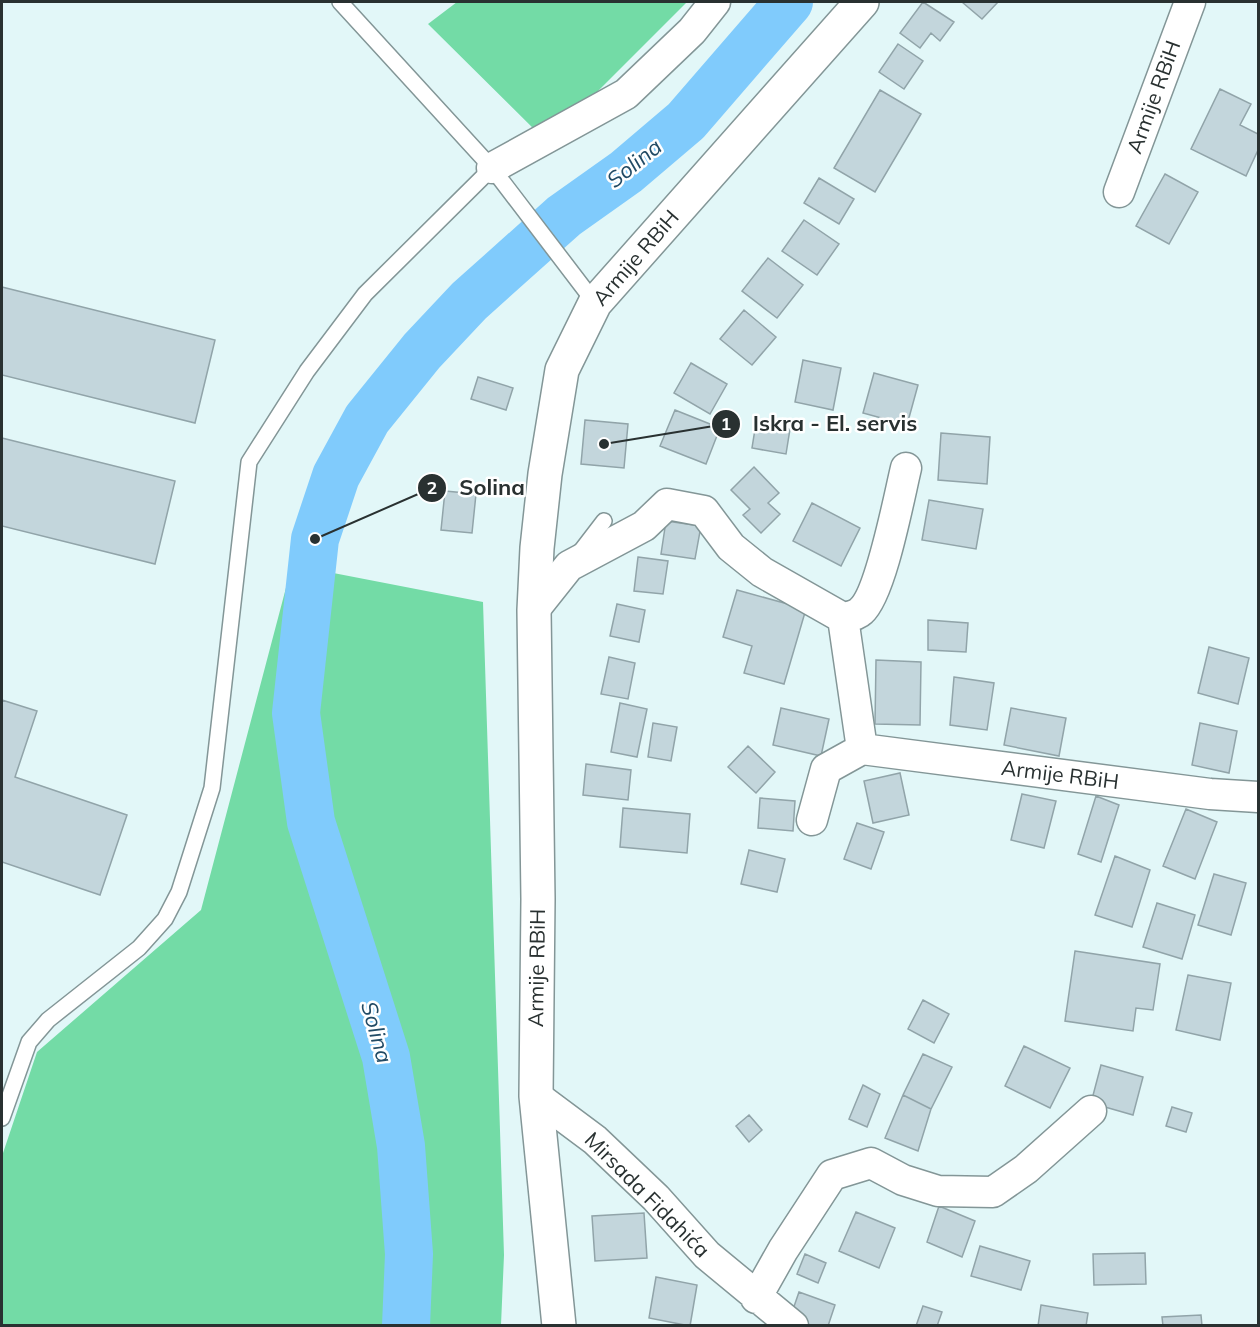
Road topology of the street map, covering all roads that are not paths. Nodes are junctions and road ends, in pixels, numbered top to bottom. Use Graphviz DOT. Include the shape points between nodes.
graph roads {
  1 [pos="340,2"];
  2 [pos="715,2"];
  3 [pos="862,2"];
  4 [pos="1190,2"];
  5 [pos="492,168"];
  6 [pos="1119,192"];
  7 [pos="595,303"];
  8 [pos="906,468"];
  9 [pos="604,520"];
  10 [pos="569,566"];
  11 [pos="534,609"];
  12 [pos="843,618"];
  13 [pos="862,749"];
  14 [pos="1258,797"];
  15 [pos="812,820"];
  16 [pos="536,1096"];
  17 [pos="1092,1112"];
  18 [pos="2,1118"];
  19 [pos="756,1298"];
  20 [pos="559,1326"];
  21 [pos="792,1326"];
  1 -- 5 [label="lane"];
  2 -- 5 [label="street" via="692,31 626,94"];
  3 -- 7 [label="main road, Armije RBiH"];
  4 -- 6 [label="street, Armije RBiH"];
  5 -- 7 [label="lane"];
  5 -- 18 [label="lane" via="364,294 307,371 249,462 212,788 179,892 165,919 139,948 48,1020 29,1042"];
  7 -- 11 [label="main road, Armije RBiH" via="562,370 556,399 537,548"];
  8 -- 12 [label="street" via="885,558 868,599 860,612"];
  9 -- 10 [label="lane"];
  10 -- 11 [label="street"];
  10 -- 12 [label="street" via="644,526 667,504 704,511 731,547 762,572"];
  11 -- 16 [label="main road, Armije RBiH"];
  12 -- 13 [label="street"];
  13 -- 14 [label="street, Armije RBiH"];
  13 -- 15 [label="street" via="826,770"];
  16 -- 19 [label="street, Mirsada Fidahića" via="595,1140 656,1198 707,1255"];
  16 -- 20 [label="main road, Armije RBiH"];
  17 -- 19 [label="street" via="993,1192 938,1191 903,1180 871,1163 832,1175"];
  19 -- 21 [label="street, Mirsada Fidahića"];
}
